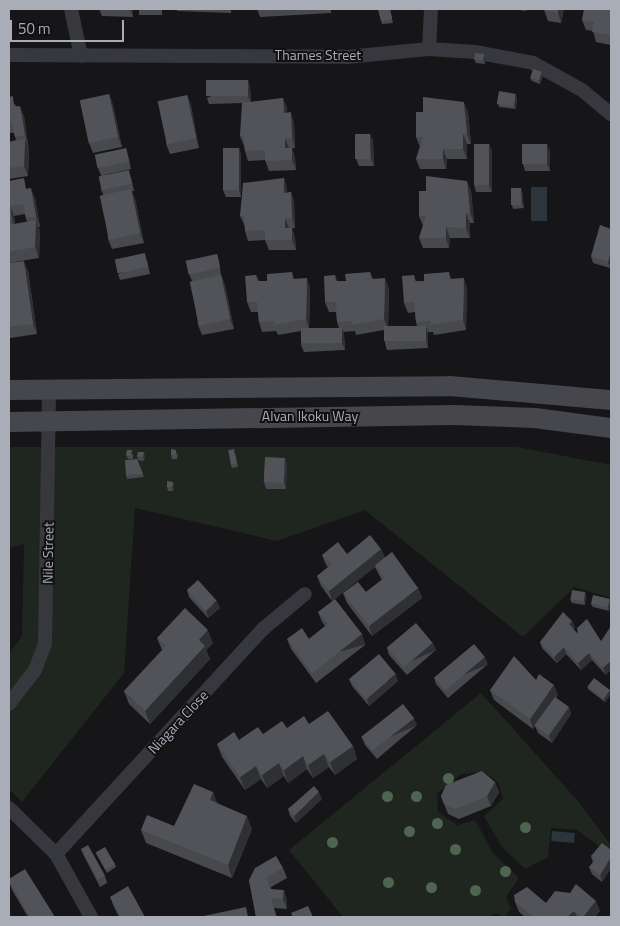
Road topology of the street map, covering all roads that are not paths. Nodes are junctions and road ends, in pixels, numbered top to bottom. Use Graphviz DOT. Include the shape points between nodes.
graph roads {
  1 [pos="71,9"];
  2 [pos="431,9"];
  3 [pos="429,48"];
  4 [pos="9,55"];
  5 [pos="81,56"];
  6 [pos="611,114"];
  7 [pos="9,390"];
  8 [pos="49,391"];
  9 [pos="611,400"];
  10 [pos="9,422"];
  11 [pos="50,422"];
  12 [pos="611,428"];
  13 [pos="305,594"];
  14 [pos="9,704"];
  15 [pos="9,808"];
  16 [pos="56,854"];
  17 [pos="90,917"];
  1 -- 5 [label="street"];
  2 -- 3 [label="street"];
  3 -- 5 [label="street, Thames Street" via="347,57"];
  3 -- 6 [label="street, Thames Street" via="533,63 582,90"];
  4 -- 5 [label="street, Thames Street"];
  7 -- 8 [label="street, Alvan Ikoku Way"];
  8 -- 9 [label="street, Alvan Ikoku Way" via="450,386"];
  8 -- 11 [label="street, Nile Street"];
  10 -- 11 [label="street, Alvan Ikoku Way"];
  11 -- 12 [label="street, Alvan Ikoku Way" via="452,415 535,418"];
  11 -- 14 [label="street, Nile Street" via="45,644 36,670"];
  13 -- 16 [label="street, Niagara Close" via="264,628"];
  15 -- 16 [label="street"];
  16 -- 17 [label="street"];
}
